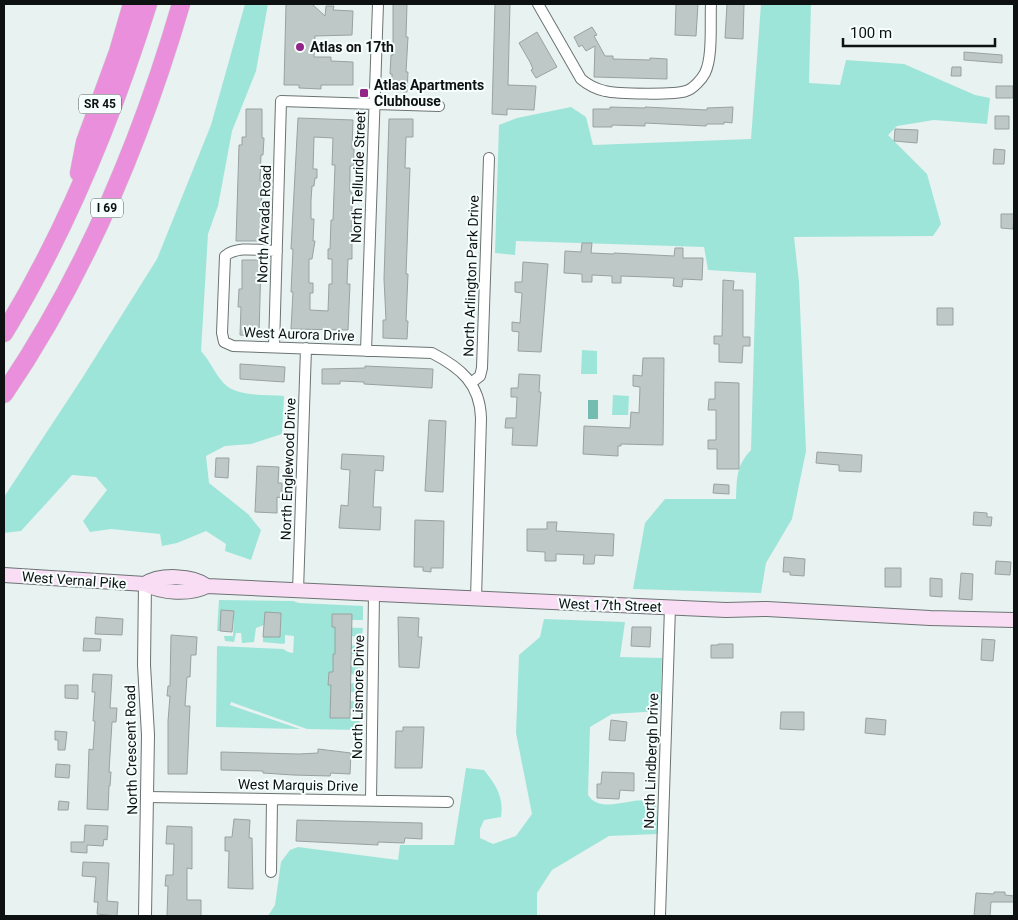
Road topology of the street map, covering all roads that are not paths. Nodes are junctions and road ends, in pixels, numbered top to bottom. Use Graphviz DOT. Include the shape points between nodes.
graph roads {
  1 [pos="132,4"];
  2 [pos="148,4"];
  3 [pos="378,4"];
  4 [pos="538,4"];
  5 [pos="711,4"];
  6 [pos="181,5"];
  7 [pos="374,104"];
  8 [pos="440,106"];
  9 [pos="489,158"];
  10 [pos="72,206"];
  11 [pos="277,251"];
  12 [pos="4,334"];
  13 [pos="274,347"];
  14 [pos="306,348"];
  15 [pos="366,351"];
  16 [pos="471,384"];
  17 [pos="4,394"];
  18 [pos="4,575"];
  19 [pos="145,584"];
  20 [pos="298,591"];
  21 [pos="374,594"];
  22 [pos="476,599"];
  23 [pos="670,607"];
  24 [pos="1014,620"];
  25 [pos="147,797"];
  26 [pos="272,799"];
  27 [pos="370,800"];
  28 [pos="448,802"];
  29 [pos="271,872"];
  30 [pos="145,916"];
  31 [pos="660,916"];
  1 -- 10 [label="highway, SR 45" via="85,142"];
  2 -- 10 [label="highway, I 69" via="115,103"];
  3 -- 7 [label="street, North Telluride Street"];
  4 -- 5 [label="street" via="581,80 606,91 671,93 687,91 705,73 709,61"];
  6 -- 17 [label="highway, I 69" via="146,114 102,218 69,285"];
  7 -- 8 [label="street"];
  7 -- 11 [label="street, North Arvada Road" via="281,101"];
  7 -- 15 [label="street, North Telluride Street"];
  9 -- 16 [label="street, North Arlington Park Drive" via="482,368 480,376"];
  10 -- 12 [label="highway, I 69"];
  11 -- 13 [label="street, North Arvada Road"];
  11 -- 13 [label="street, West Aurora Drive" via="240,250 225,256 222,333 224,342 234,346"];
  13 -- 14 [label="street, West Aurora Drive"];
  14 -- 15 [label="street, West Aurora Drive"];
  14 -- 20 [label="street, North Englewood Drive"];
  15 -- 16 [label="street, West Aurora Drive" via="432,353 459,369"];
  16 -- 22 [label="street" via="482,418"];
  18 -- 19 [label="main road, West Vernal Pike"];
  19 -- 20 [label="main road, West 17th Street" via="158,590 173,591 194,591 207,586"];
  19 -- 25 [label="street, North Crescent Road"];
  20 -- 21 [label="main road, West 17th Street"];
  21 -- 22 [label="main road, West 17th Street"];
  21 -- 27 [label="street, North Lismore Drive"];
  22 -- 23 [label="main road, West 17th Street"];
  23 -- 24 [label="main road, West 17th Street"];
  23 -- 31 [label="street, North Lindbergh Drive"];
  25 -- 26 [label="street, West Marquis Drive"];
  25 -- 30 [label="street, North Crescent Road"];
  26 -- 27 [label="street, West Marquis Drive"];
  26 -- 29 [label="street"];
  27 -- 28 [label="street, West Marquis Drive"];
}
